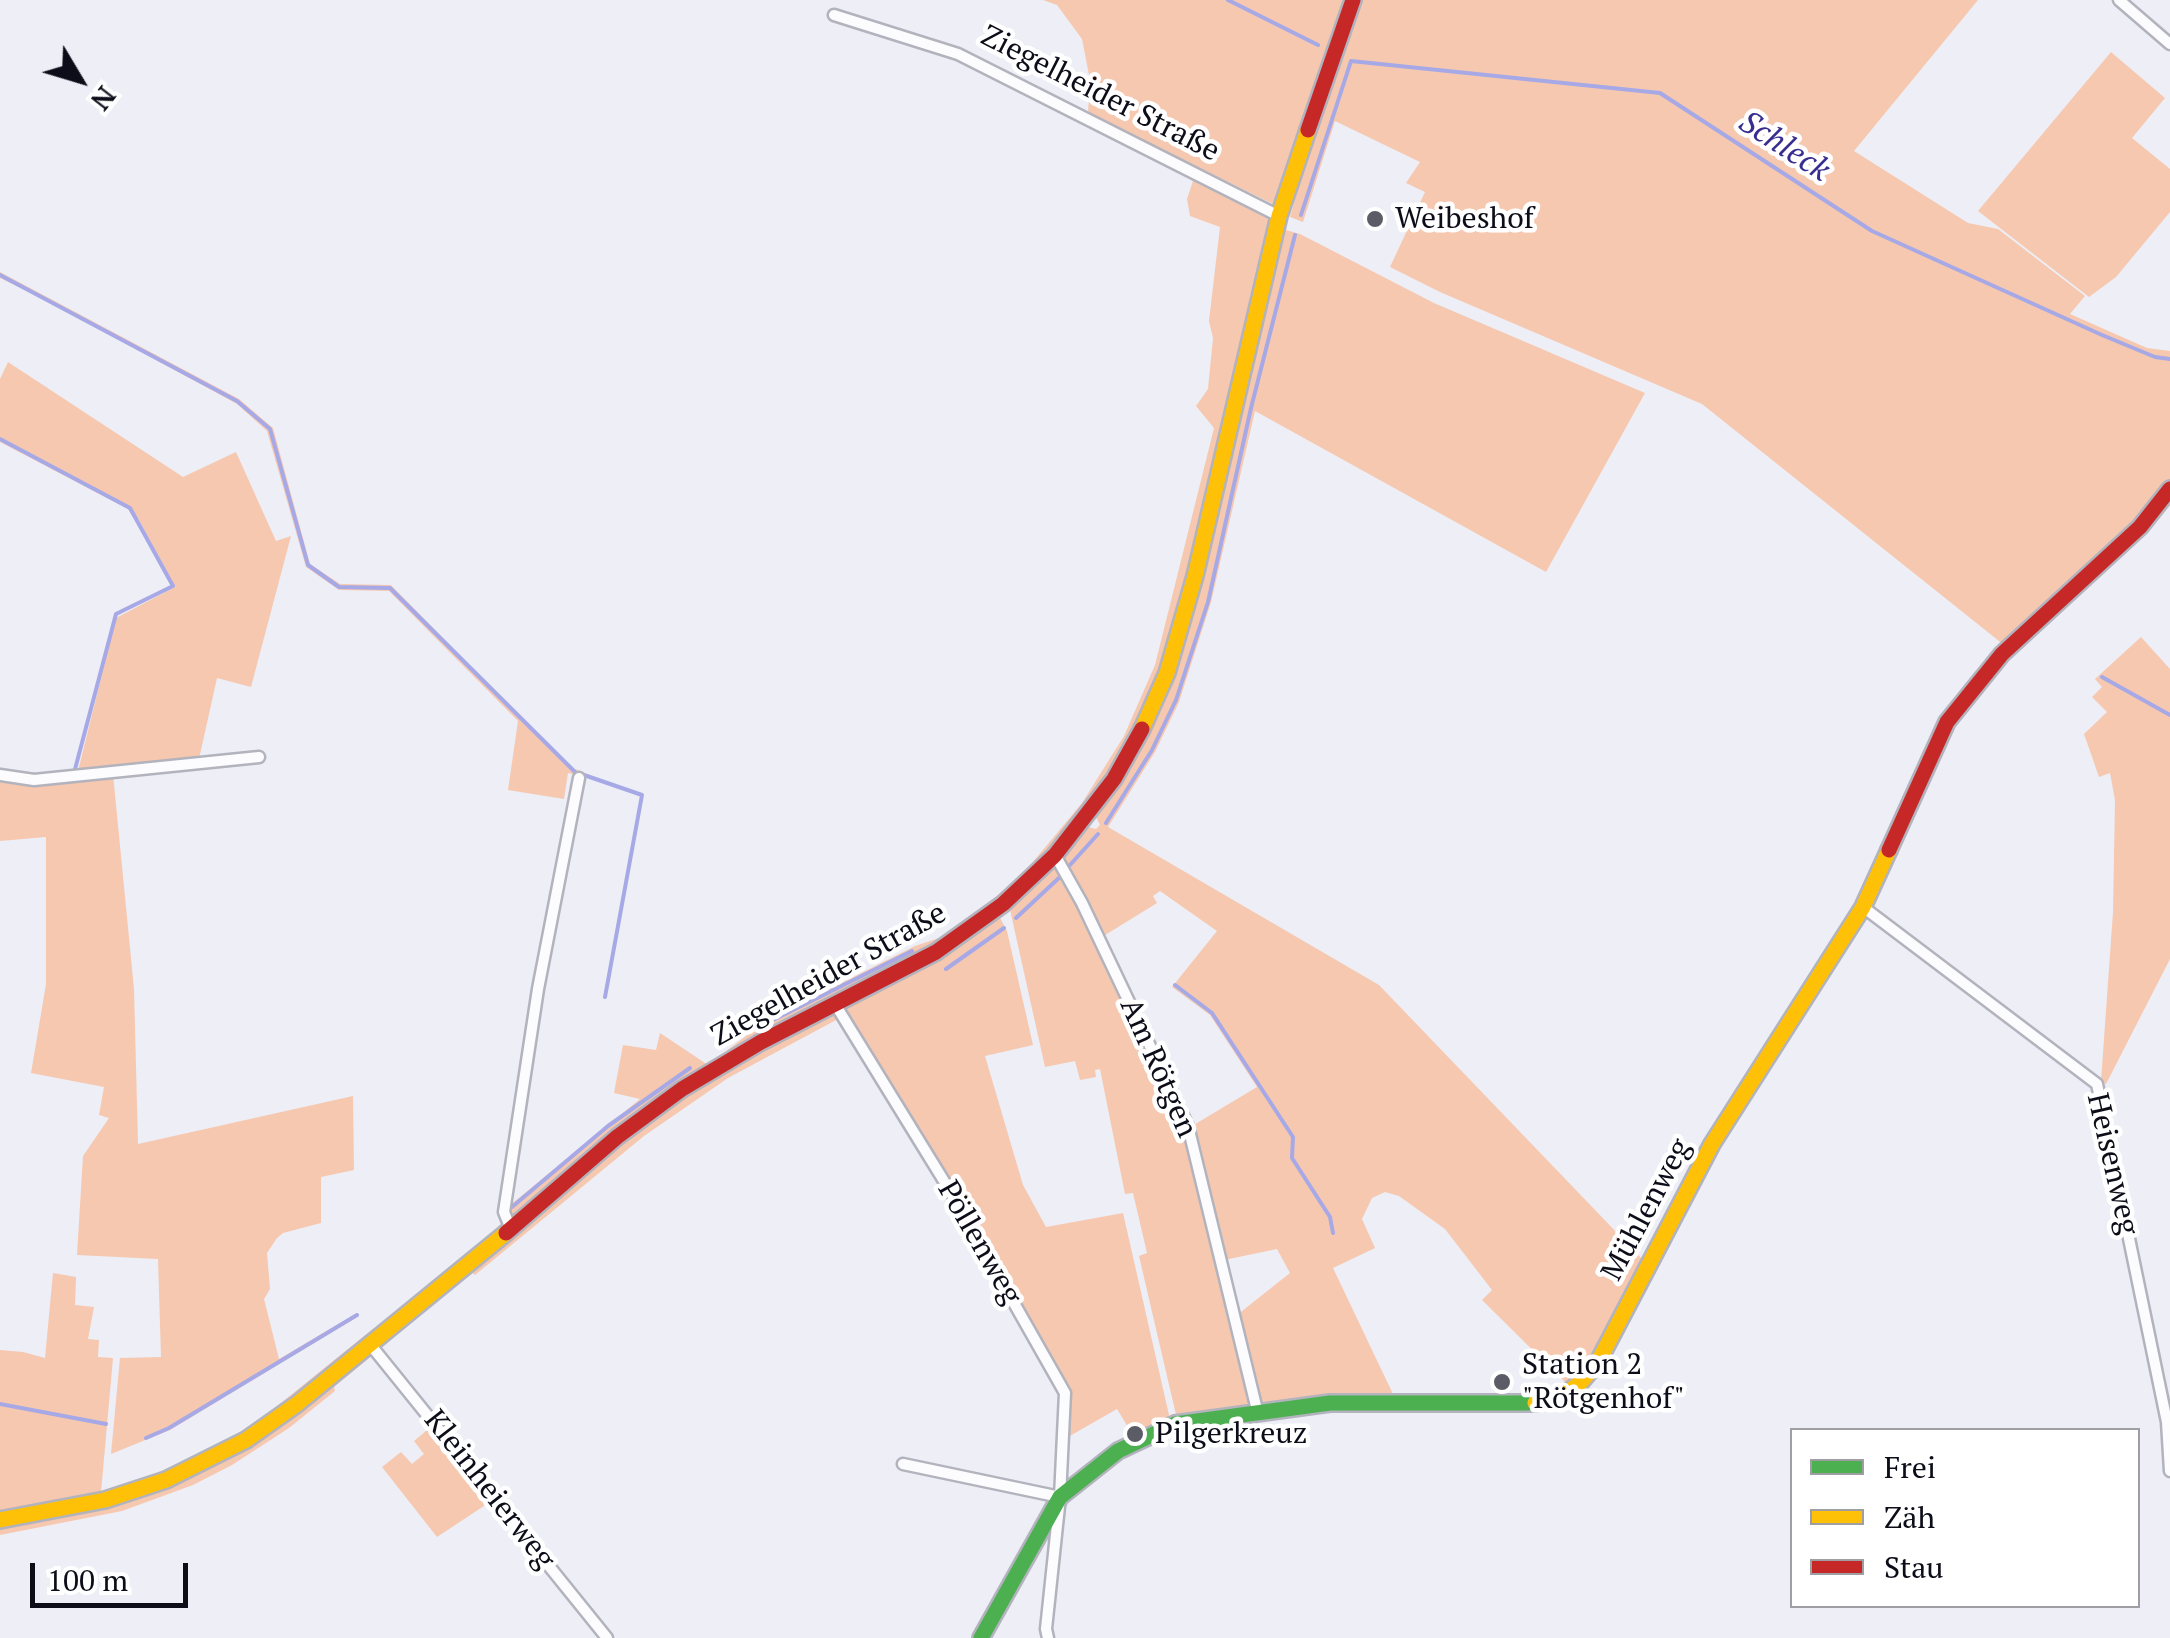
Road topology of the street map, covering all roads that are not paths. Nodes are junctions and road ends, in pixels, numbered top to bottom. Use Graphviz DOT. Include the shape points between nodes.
graph roads {
  1 [pos="1353,0"];
  2 [pos="2118,0"];
  3 [pos="834,15"];
  4 [pos="2170,44"];
  5 [pos="1280,216"];
  6 [pos="2170,489"];
  7 [pos="259,757"];
  8 [pos="0,775"];
  9 [pos="579,778"];
  10 [pos="1055,855"];
  11 [pos="1863,908"];
  12 [pos="835,1004"];
  13 [pos="510,1228"];
  14 [pos="369,1344"];
  15 [pos="1257,1410"];
  16 [pos="903,1464"];
  17 [pos="2170,1471"];
  18 [pos="1060,1497"];
  19 [pos="0,1520"];
  20 [pos="606,1638"];
  21 [pos="982,1638"];
  22 [pos="1048,1638"];
  1 -- 5 [label="street, Ziegelheider Straße"];
  2 -- 4 [label="street"];
  3 -- 5 [label="street, Ziegelheider Straße" via="958,54"];
  5 -- 10 [label="street, Ziegelheider Straße" via="1167,672 1114,779"];
  6 -- 11 [label="street, Mühlenweg" via="2140,527 2002,654 1947,722"];
  7 -- 8 [label="street" via="34,780"];
  9 -- 13 [label="street" via="521,1100 504,1212"];
  10 -- 12 [label="street, Ziegelheider Straße" via="962,936"];
  10 -- 15 [label="street, Am Rötgen" via="1188,1126"];
  11 -- 15 [label="street, Mühlenweg" via="1712,1144 1598,1362 1580,1383 1558,1399 1524,1405 1330,1403"];
  11 -- 17 [label="street, Heisenweg" via="2097,1084 2166,1422"];
  12 -- 13 [label="street, Ziegelheider Straße" via="682,1089"];
  12 -- 18 [label="street, Pöllenweg" via="1066,1393"];
  13 -- 14 [label="street, Ziegelheider Straße"];
  14 -- 19 [label="street, Ziegelheider Straße" via="269,1425 193,1469 105,1500"];
  14 -- 20 [label="street, Kleinheierweg"];
  15 -- 18 [label="street, Mühlenweg" via="1175,1424 1118,1451"];
  16 -- 18 [label="street"];
  18 -- 21 [label="street, Mühlenweg"];
  18 -- 22 [label="street, Pöllenweg"];
}
